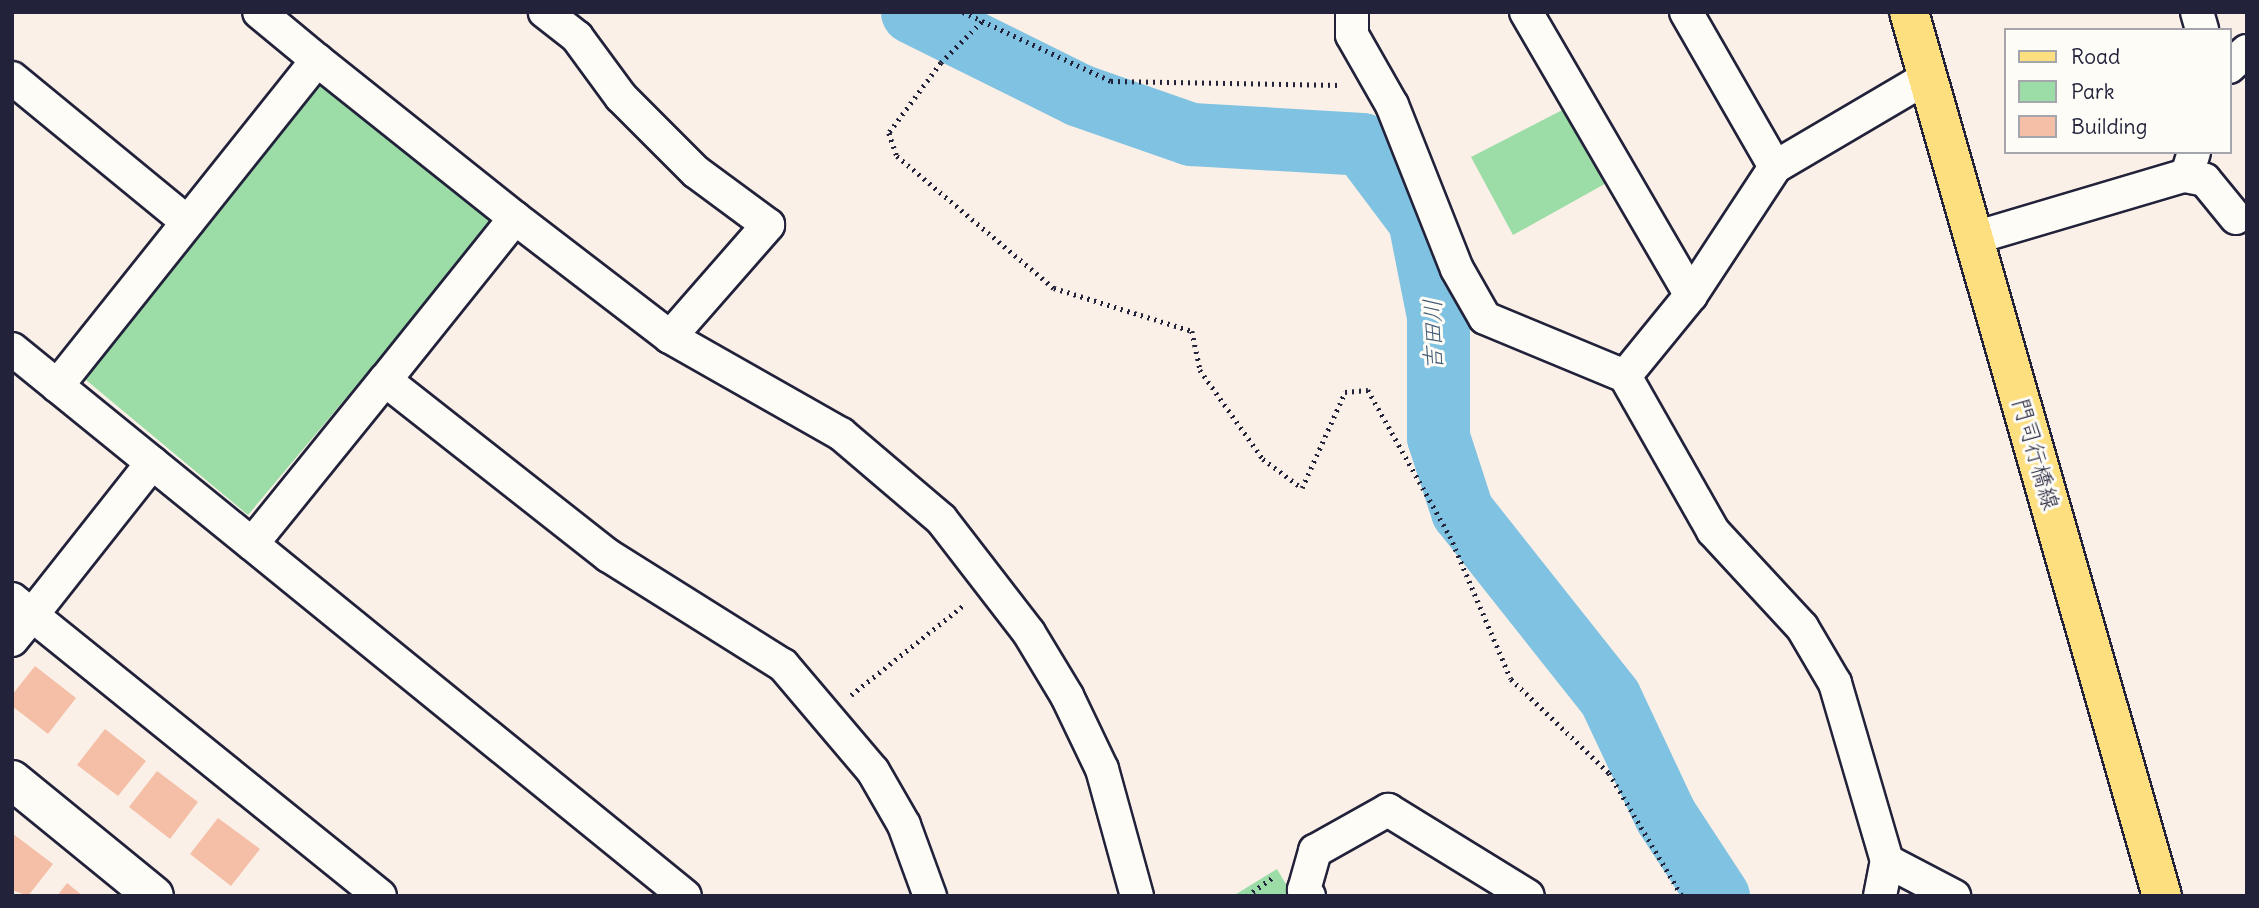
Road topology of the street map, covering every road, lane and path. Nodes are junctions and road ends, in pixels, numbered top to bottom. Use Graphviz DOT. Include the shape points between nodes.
graph roads {
  1 [pos="259,12"];
  2 [pos="545,12"];
  3 [pos="963,12"];
  4 [pos="1352,12"];
  5 [pos="1686,12"];
  6 [pos="1909,12"];
  7 [pos="1537,16"];
  8 [pos="982,22"];
  9 [pos="2247,51"];
  10 [pos="317,60"];
  11 [pos="2231,65"];
  12 [pos="12,78"];
  13 [pos="1926,78"];
  14 [pos="1380,85"];
  15 [pos="2190,164"];
  16 [pos="1775,167"];
  17 [pos="515,218"];
  18 [pos="2236,218"];
  19 [pos="187,222"];
  20 [pos="1974,238"];
  21 [pos="1691,295"];
  22 [pos="670,337"];
  23 [pos="12,349"];
  24 [pos="1625,376"];
  25 [pos="385,380"];
  26 [pos="57,386"];
  27 [pos="152,463"];
  28 [pos="252,544"];
  29 [pos="968,602"];
  30 [pos="22,607"];
  31 [pos="12,640"];
  32 [pos="828,713"];
  33 [pos="12,780"];
  34 [pos="1887,861"];
  35 [pos="1284,869"];
  36 [pos="154,896"];
  37 [pos="380,896"];
  38 [pos="685,896"];
  39 [pos="930,896"];
  40 [pos="1137,896"];
  41 [pos="1247,896"];
  42 [pos="1309,896"];
  43 [pos="1528,896"];
  44 [pos="1682,896"];
  45 [pos="1880,896"];
  46 [pos="1954,896"];
  47 [pos="2162,896"];
  1 -- 10 [label="street"];
  2 -- 22 [label="street" via="577,37 621,97 696,172 768,225"];
  3 -- 8 [label="path"];
  4 -- 14 [label="street" via="1352,35"];
  5 -- 16 [label="street"];
  6 -- 13 [label="main road, 門司行橋線"];
  7 -- 21 [label="street"];
  8 -- 14 [label="path" via="1111,81"];
  8 -- 44 [label="path" via="941,63 889,133 897,156 1054,288 1192,331 1200,370 1263,460 1302,488 1345,392 1368,390 1450,536 1511,679 1609,773"];
  9 -- 11 [label="street"];
  10 -- 17 [label="street"];
  10 -- 19 [label="street"];
  12 -- 19 [label="street"];
  13 -- 16 [label="street"];
  13 -- 20 [label="main road, 門司行橋線"];
  14 -- 24 [label="street" via="1457,270 1485,317"];
  15 -- 18 [label="street"];
  15 -- 20 [label="street"];
  16 -- 21 [label="street"];
  17 -- 22 [label="street"];
  17 -- 25 [label="street"];
  19 -- 26 [label="street"];
  20 -- 47 [label="main road, 門司行橋線"];
  21 -- 24 [label="street"];
  22 -- 40 [label="street" via="841,434 948,529 1029,633 1067,696 1102,769"];
  23 -- 26 [label="street"];
  24 -- 34 [label="street" via="1713,531 1802,627 1835,683"];
  25 -- 28 [label="street"];
  25 -- 32 [label="street" via="609,556 783,664"];
  26 -- 27 [label="street"];
  27 -- 28 [label="street"];
  27 -- 30 [label="street"];
  28 -- 38 [label="street"];
  29 -- 32 [label="path"];
  30 -- 31 [label="street"];
  30 -- 37 [label="street"];
  32 -- 39 [label="street" via="873,771 904,825"];
  33 -- 36 [label="street"];
  34 -- 45 [label="street"];
  34 -- 46 [label="street"];
  35 -- 41 [label="path"];
  42 -- 43 [label="street" via="1304,890 1315,850 1388,810"];
}
